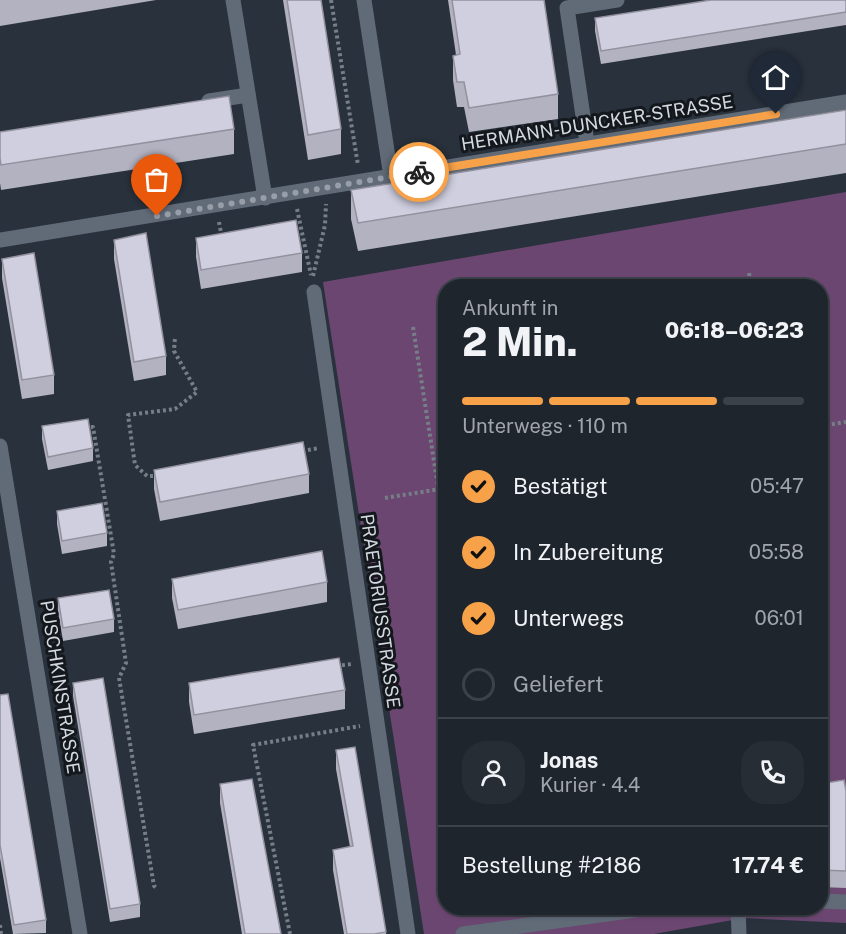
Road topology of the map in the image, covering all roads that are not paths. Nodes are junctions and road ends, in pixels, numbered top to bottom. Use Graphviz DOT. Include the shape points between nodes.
graph roads {
  1 [pos="233,0"];
  2 [pos="364,0"];
  3 [pos="617,0"];
  4 [pos="248,95"];
  5 [pos="846,102"];
  6 [pos="189,104"];
  7 [pos="588,143"];
  8 [pos="391,177"];
  9 [pos="265,198"];
  10 [pos="0,240"];
  11 [pos="314,292"];
  12 [pos="0,446"];
  13 [pos="828,901"];
  14 [pos="846,902"];
  15 [pos="600,915"];
  16 [pos="738,915"];
  17 [pos="80,934"];
  18 [pos="408,934"];
  19 [pos="463,934"];
  20 [pos="739,934"];
  1 -- 4 [label="street"];
  2 -- 8 [label="street"];
  3 -- 7 [label="street" via="567,8"];
  4 -- 6 [label="street"];
  4 -- 9 [label="street"];
  5 -- 7 [label="street, HERMANN-DUNCKER-STRASSE"];
  7 -- 8 [label="street, HERMANN-DUNCKER-STRASSE"];
  8 -- 9 [label="street, HERMANN-DUNCKER-STRASSE"];
  9 -- 10 [label="street, HERMANN-DUNCKER-STRASSE"];
  11 -- 18 [label="street, PRAETORIUSSTRASSE"];
  12 -- 17 [label="street, PUSCHKINSTRASSE"];
  13 -- 14 [label="street"];
  15 -- 19 [label="street"];
  16 -- 20 [label="street"];
}
